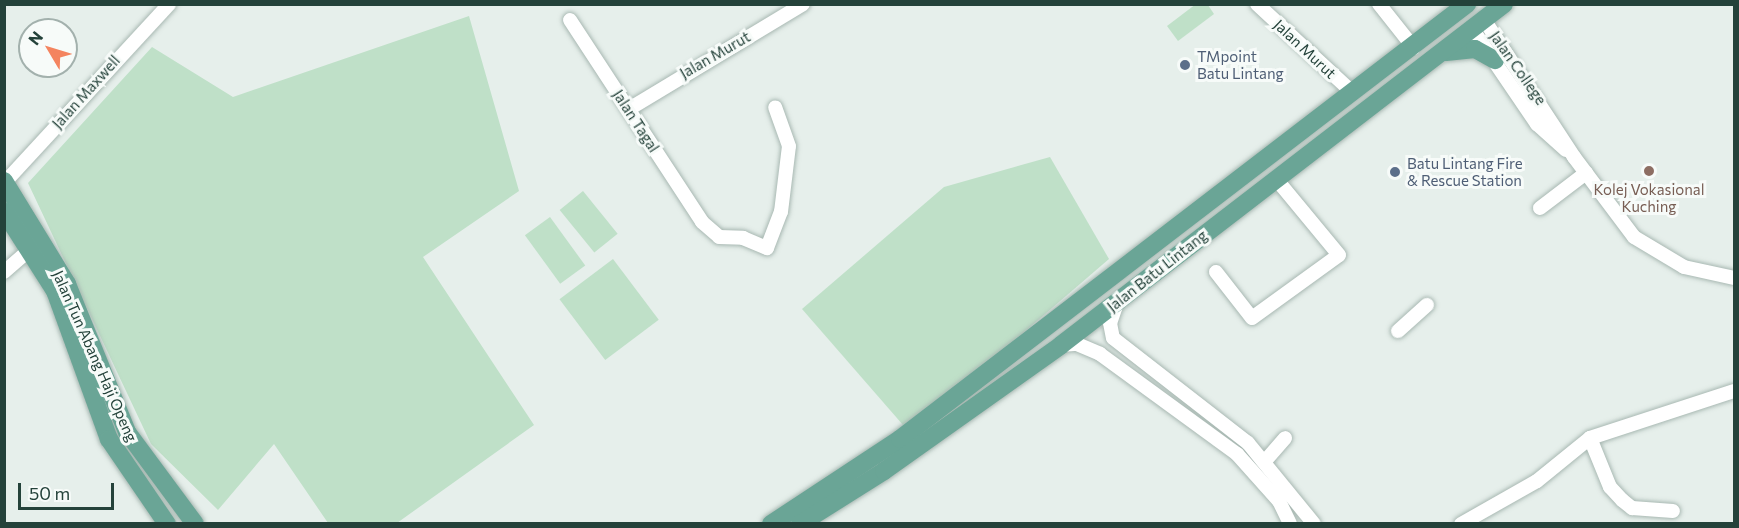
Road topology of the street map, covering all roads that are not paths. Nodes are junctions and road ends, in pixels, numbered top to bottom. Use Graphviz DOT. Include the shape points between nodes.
graph roads {
  1 [pos="169,4"];
  2 [pos="803,4"];
  3 [pos="1257,4"];
  4 [pos="1379,4"];
  5 [pos="1504,4"];
  6 [pos="1476,15"];
  7 [pos="570,20"];
  8 [pos="1414,48"];
  9 [pos="1443,53"];
  10 [pos="1495,60"];
  11 [pos="1353,93"];
  12 [pos="775,107"];
  13 [pos="629,109"];
  14 [pos="1550,115"];
  15 [pos="1538,124"];
  16 [pos="1574,157"];
  17 [pos="1586,173"];
  18 [pos="1277,180"];
  19 [pos="5,182"];
  20 [pos="1540,208"];
  21 [pos="4,211"];
  22 [pos="30,249"];
  23 [pos="4,272"];
  24 [pos="1216,272"];
  25 [pos="1734,278"];
  26 [pos="1118,301"];
  27 [pos="1427,305"];
  28 [pos="1398,331"];
  29 [pos="1061,345"];
  30 [pos="1734,391"];
  31 [pos="1285,438"];
  32 [pos="1590,438"];
  33 [pos="1266,460"];
  34 [pos="1673,511"];
  35 [pos="166,524"];
  36 [pos="195,524"];
  37 [pos="771,524"];
  38 [pos="801,524"];
  39 [pos="1290,524"];
  40 [pos="1314,524"];
  41 [pos="1461,524"];
  1 -- 19 [label="street, Jalan Maxwell"];
  2 -- 13 [label="street, Jalan Murut"];
  3 -- 11 [label="street, Jalan Murut"];
  4 -- 8 [label="street"];
  5 -- 6 [label="main road, Jalan Batu Lintang"];
  6 -- 8 [label="main road, Jalan Batu Lintang" via="1431,34"];
  6 -- 9 [label="main road, Jalan Batu Lintang"];
  6 -- 10 [label="street"];
  6 -- 14 [label="street, Jalan College"];
  7 -- 13 [label="street, Jalan Tagal"];
  8 -- 11 [label="main road, Jalan Batu Lintang"];
  9 -- 10 [label="main road" via="1475,50"];
  9 -- 18 [label="main road, Jalan Batu Lintang"];
  10 -- 15 [label="street"];
  11 -- 37 [label="main road, Jalan Batu Lintang" via="909,432"];
  12 -- 13 [label="street, Jalan Tagal" via="789,146 781,213 767,248 719,237 702,222"];
  14 -- 15 [label="street, Jalan College" via="1547,125"];
  14 -- 16 [label="street, Jalan College"];
  15 -- 16 [label="street"];
  16 -- 17 [label="street, Jalan College"];
  17 -- 20 [label="street"];
  17 -- 25 [label="street, Jalan College" via="1634,237 1649,248 1684,267"];
  18 -- 24 [label="street" via="1339,255 1252,318"];
  18 -- 26 [label="main road, Jalan Batu Lintang"];
  19 -- 36 [label="main road, Jalan Tun Abang Haji Openg" via="67,284 127,432"];
  21 -- 22 [label="main road, Jalan Tun Abang Haji Openg"];
  22 -- 23 [label="street"];
  22 -- 35 [label="main road, Jalan Tun Abang Haji Openg" via="55,291 109,440"];
  26 -- 29 [label="main road, Jalan Batu Lintang"];
  26 -- 33 [label="street" via="1110,324 1113,338"];
  27 -- 28 [label="street"];
  29 -- 38 [label="main road, Jalan Batu Lintang" via="884,471"];
  29 -- 39 [label="street" via="1100,354 1237,454 1279,501"];
  30 -- 32 [label="street"];
  31 -- 33 [label="street"];
  32 -- 34 [label="street" via="1622,500 1632,508"];
  32 -- 41 [label="street" via="1537,481"];
  33 -- 40 [label="street"];
}
